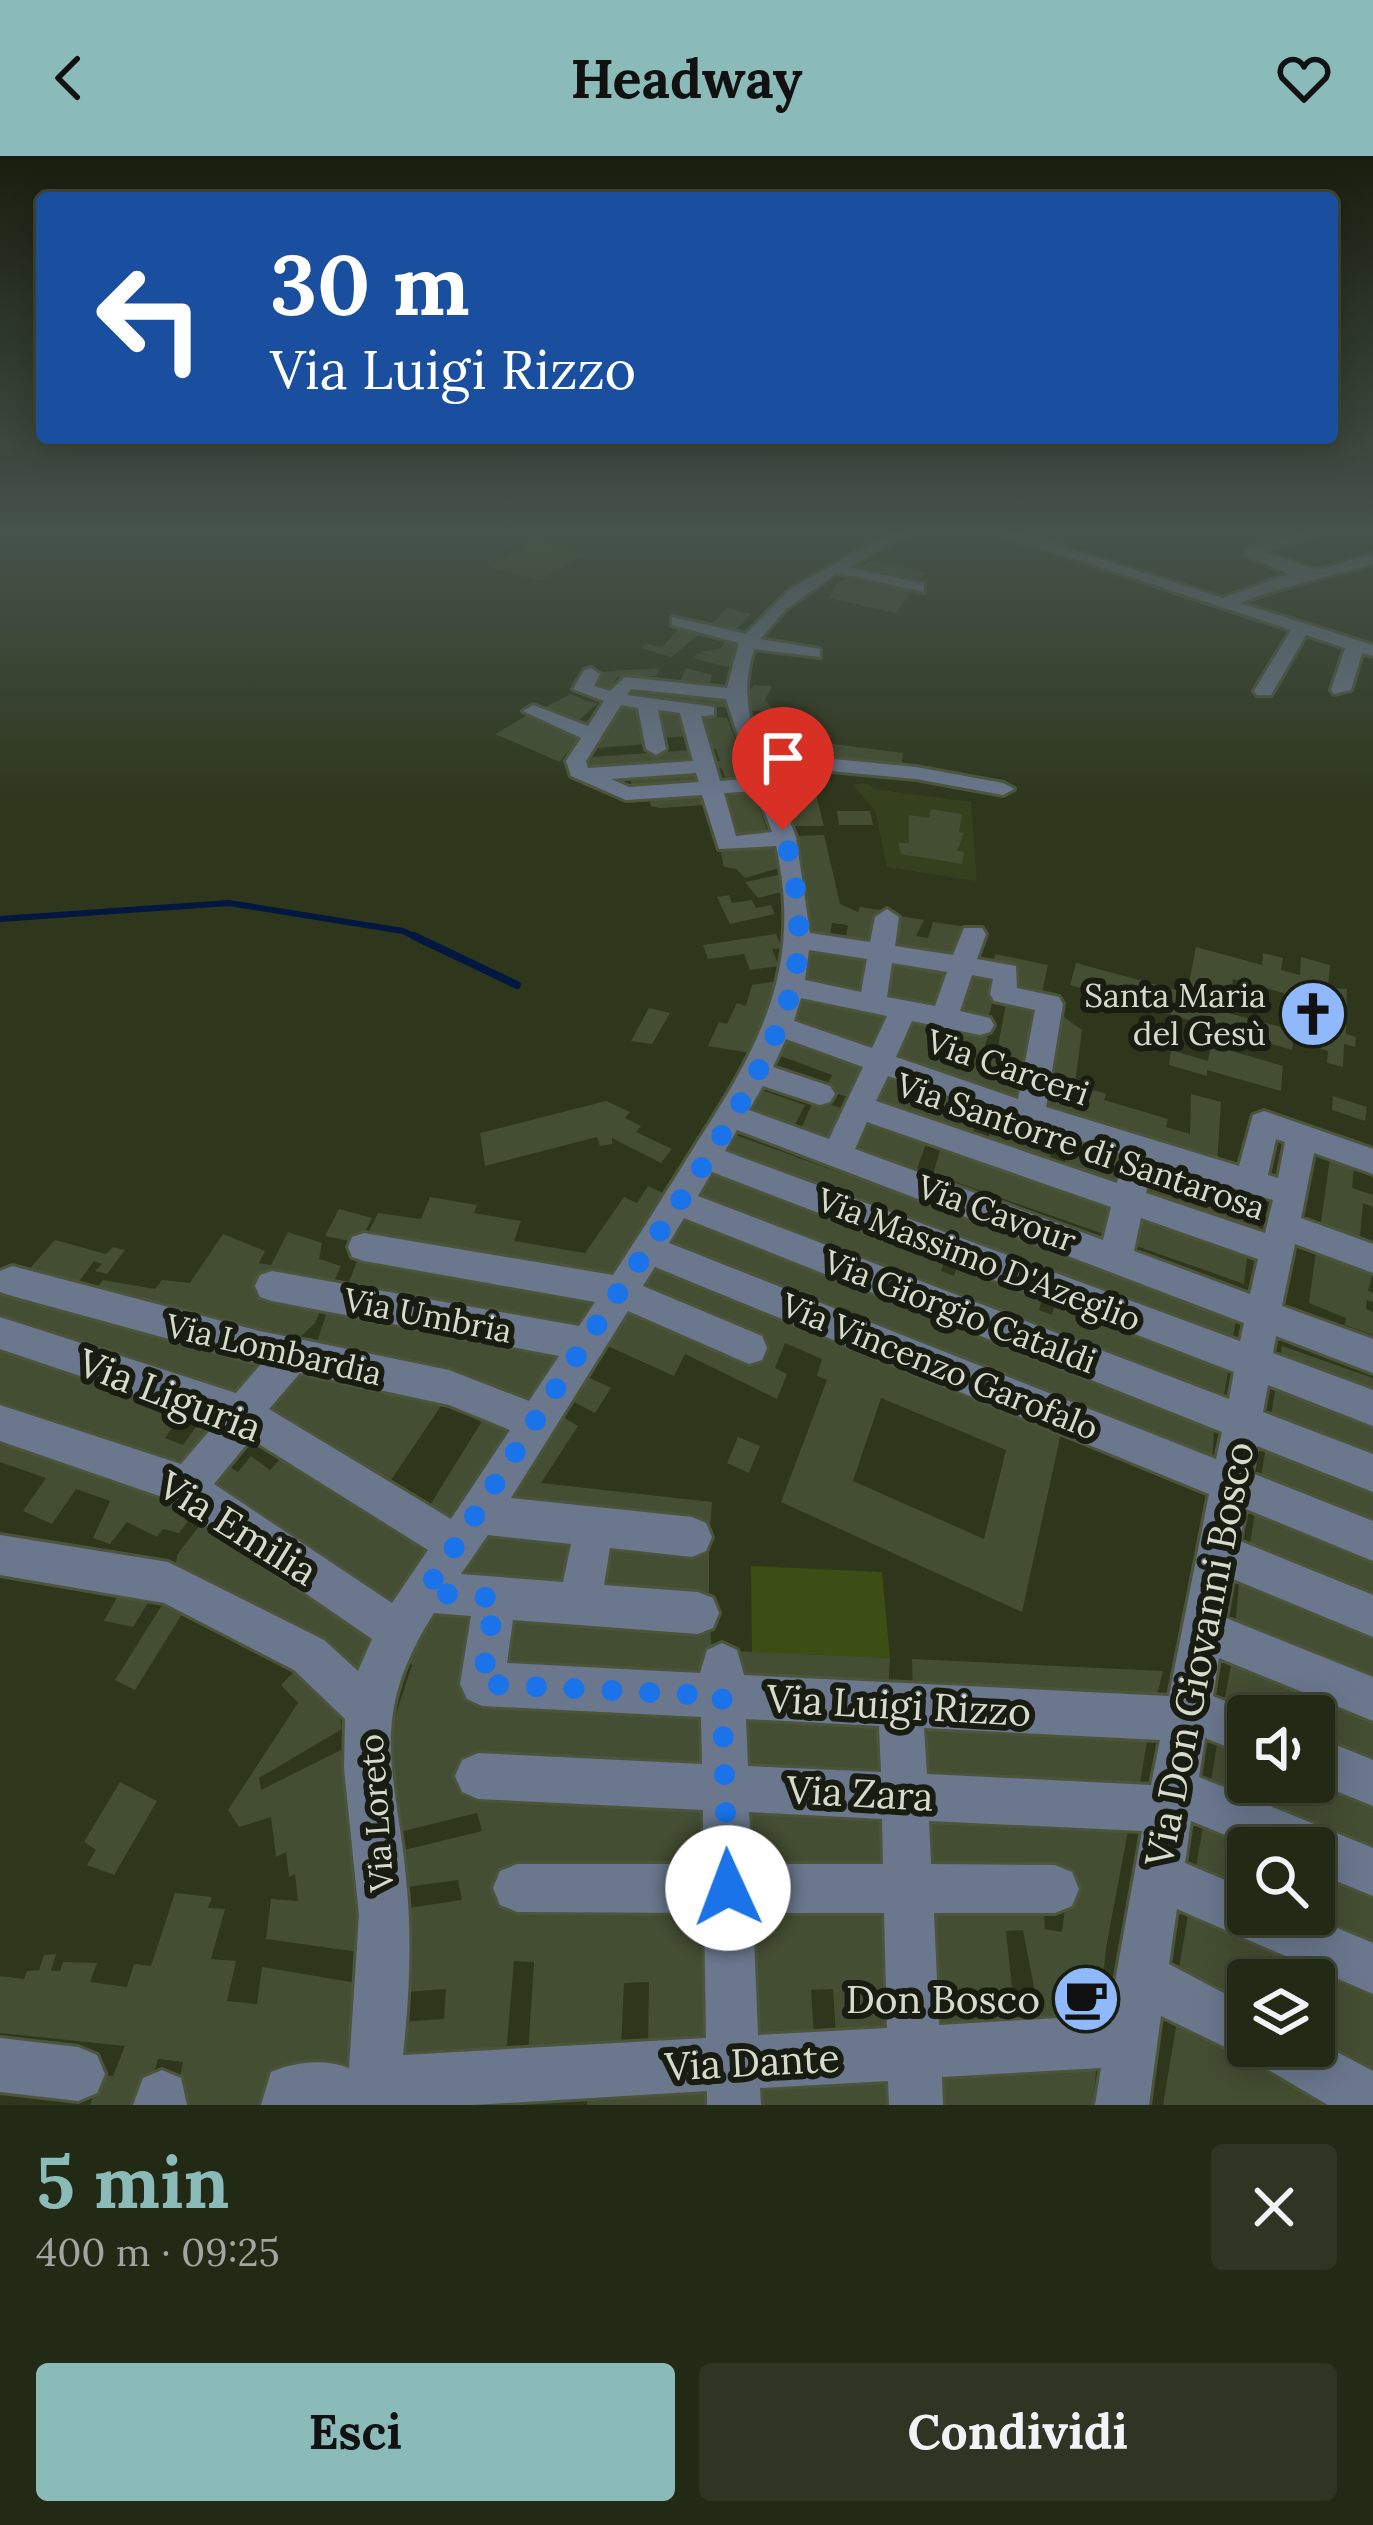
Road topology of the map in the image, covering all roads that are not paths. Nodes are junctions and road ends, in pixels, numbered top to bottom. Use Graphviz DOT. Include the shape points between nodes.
graph roads {
  1 [pos="685,623"];
  2 [pos="764,623"];
  3 [pos="1280,623"];
  4 [pos="1300,630"];
  5 [pos="750,642"];
  6 [pos="1364,648"];
  7 [pos="814,653"];
  8 [pos="592,674"];
  9 [pos="1341,690"];
  10 [pos="1264,691"];
  11 [pos="616,699"];
  12 [pos="647,704"];
  13 [pos="735,704"];
  14 [pos="689,710"];
  15 [pos="533,711"];
  16 [pos="656,749"];
  17 [pos="586,755"];
  18 [pos="753,757"];
  19 [pos="705,766"];
  20 [pos="764,784"];
  21 [pos="1003,789"];
  22 [pos="785,838"];
  23 [pos="887,917"];
  24 [pos="973,934"];
  25 [pos="798,940"];
  26 [pos="879,953"];
  27 [pos="962,966"];
  28 [pos="792,987"];
  29 [pos="873,1000"];
  30 [pos="905,1007"];
  31 [pos="945,1016"];
  32 [pos="980,1024"];
  33 [pos="778,1026"];
  34 [pos="880,1062"];
  35 [pos="755,1072"];
  36 [pos="820,1094"];
  37 [pos="992,1102"];
  38 [pos="859,1107"];
  39 [pos="1030,1114"];
  40 [pos="730,1115"];
  41 [pos="1066,1126"];
  42 [pos="938,1134"];
  43 [pos="1301,1136"];
  44 [pos="975,1147"];
  45 [pos="1140,1149"];
  46 [pos="837,1155"];
  47 [pos="705,1156"];
  48 [pos="1373,1162"];
  49 [pos="1054,1175"];
  50 [pos="1251,1183"];
  51 [pos="920,1185"];
  52 [pos="1127,1200"];
  53 [pos="677,1202"];
  54 [pos="1287,1220"];
  55 [pos="364,1247"];
  56 [pos="648,1249"];
  57 [pos="1116,1257"];
  58 [pos="1373,1259"];
  59 [pos="12,1281"];
  60 [pos="272,1286"];
  61 [pos="620,1291"];
  62 [pos="1263,1311"];
  63 [pos="0,1333"];
  64 [pos="585,1344"];
  65 [pos="749,1348"];
  66 [pos="293,1355"];
  67 [pos="1373,1356"];
  68 [pos="1254,1362"];
  69 [pos="1373,1408"];
  70 [pos="244,1415"];
  71 [pos="1243,1420"];
  72 [pos="0,1423"];
  73 [pos="533,1423"];
  74 [pos="1373,1473"];
  75 [pos="1231,1483"];
  76 [pos="186,1488"];
  77 [pos="594,1526"];
  78 [pos="468,1529"];
  79 [pos="692,1537"];
  80 [pos="1373,1540"];
  81 [pos="1218,1552"];
  82 [pos="0,1555"];
  83 [pos="425,1592"];
  84 [pos="495,1598"];
  85 [pos="580,1604"];
  86 [pos="698,1613"];
  87 [pos="1373,1616"];
  88 [pos="1204,1630"];
  89 [pos="398,1631"];
  90 [pos="722,1681"];
  91 [pos="1373,1699"];
  92 [pos="902,1705"];
  93 [pos="369,1711"];
  94 [pos="1188,1714"];
  95 [pos="1227,1726"];
  96 [pos="1335,1768"];
  97 [pos="478,1776"];
  98 [pos="1373,1783"];
  99 [pos="725,1787"];
  100 [pos="904,1795"];
  101 [pos="1172,1800"];
  102 [pos="1252,1827"];
  103 [pos="1335,1857"];
  104 [pos="1373,1872"];
  105 [pos="1158,1876"];
  106 [pos="517,1888"];
  107 [pos="728,1888"];
  108 [pos="908,1889"];
  109 [pos="1055,1889"];
  110 [pos="1373,1969"];
  111 [pos="1139,1976"];
  112 [pos="1227,2023"];
  113 [pos="1131,2040"];
  114 [pos="914,2053"];
  115 [pos="0,2065"];
  116 [pos="1311,2067"];
  117 [pos="78,2074"];
  118 [pos="734,2084"];
  119 [pos="572,2089"];
  120 [pos="342,2096"];
  121 [pos="1373,2100"];
  122 [pos="916,2105"];
  123 [pos="1121,2105"];
  1 -- 5 [label="street"];
  2 -- 5 [label="street"];
  3 -- 4 [label="street"];
  4 -- 6 [label="street"];
  4 -- 10 [label="street"];
  5 -- 7 [label="street"];
  5 -- 13 [label="street" via="737,670"];
  6 -- 9 [label="street"];
  8 -- 11 [label="street" via="583,688"];
  11 -- 12 [label="street"];
  11 -- 13 [label="street" via="633,680"];
  11 -- 17 [label="street"];
  12 -- 14 [label="street"];
  12 -- 16 [label="street"];
  13 -- 14 [label="street"];
  13 -- 18 [label="street, Via Loreto"];
  14 -- 19 [label="street"];
  15 -- 17 [label="street"];
  16 -- 17 [label="street"];
  16 -- 19 [label="street"];
  17 -- 19 [label="street"];
  17 -- 19 [label="street" via="626,794"];
  18 -- 20 [label="street, Via Loreto"];
  18 -- 21 [label="street"];
  19 -- 20 [label="street"];
  19 -- 22 [label="street" via="727,844"];
  20 -- 22 [label="street, Via Loreto"];
  22 -- 25 [label="street, Via Loreto"];
  23 -- 26 [label="street"];
  24 -- 27 [label="street"];
  25 -- 26 [label="street"];
  25 -- 28 [label="street, Via Loreto"];
  26 -- 27 [label="street"];
  26 -- 29 [label="street"];
  27 -- 31 [label="street"];
  27 -- 39 [label="street" via="1007,972 1003,994 1050,1004"];
  28 -- 29 [label="street"];
  28 -- 33 [label="street, Via Loreto"];
  29 -- 30 [label="street"];
  30 -- 31 [label="street"];
  30 -- 34 [label="street"];
  31 -- 32 [label="street"];
  33 -- 34 [label="street, Via Carceri"];
  33 -- 35 [label="street, Via Loreto"];
  34 -- 37 [label="street, Via Carceri"];
  34 -- 38 [label="street"];
  35 -- 36 [label="street"];
  35 -- 40 [label="street, Via Loreto"];
  37 -- 39 [label="street, Via Carceri"];
  37 -- 44 [label="street"];
  38 -- 42 [label="street, Via Santorre di Santarosa"];
  38 -- 46 [label="street"];
  39 -- 41 [label="street, Via Carceri"];
  40 -- 46 [label="street, Via Cavour"];
  40 -- 47 [label="street, Via Loreto"];
  41 -- 45 [label="street, Via Carceri"];
  41 -- 49 [label="street"];
  42 -- 44 [label="street, Via Santorre di Santarosa"];
  42 -- 51 [label="street"];
  43 -- 48 [label="street"];
  43 -- 50 [label="street" via="1264,1123"];
  43 -- 54 [label="street, Via Don Giovanni Bosco"];
  44 -- 49 [label="street, Via Santorre di Santarosa"];
  45 -- 50 [label="street, Via Carceri"];
  45 -- 52 [label="street"];
  46 -- 51 [label="street, Via Cavour"];
  47 -- 53 [label="street, Via Loreto"];
  47 -- 68 [label="street, Via Massimo D'Azeglio"];
  49 -- 52 [label="street, Via Santorre di Santarosa"];
  50 -- 54 [label="street, Via Carceri"];
  51 -- 57 [label="street, Via Cavour"];
  52 -- 54 [label="street, Via Santorre di Santarosa"];
  52 -- 57 [label="street"];
  53 -- 56 [label="street, Via Loreto"];
  53 -- 71 [label="street, Via Giorgio Cataldi"];
  54 -- 58 [label="street"];
  54 -- 62 [label="street, Via Don Giovanni Bosco"];
  55 -- 61 [label="street"];
  56 -- 61 [label="street, Via Loreto"];
  56 -- 75 [label="street, Via Vincenzo Garofalo"];
  57 -- 62 [label="street, Via Cavour"];
  59 -- 66 [label="street, Via Lombardia"];
  60 -- 64 [label="street, Via Umbria"];
  61 -- 64 [label="street, Via Loreto"];
  61 -- 65 [label="street"];
  62 -- 67 [label="street, Via Cavour"];
  62 -- 68 [label="street, Via Don Giovanni Bosco"];
  63 -- 70 [label="street, Via Liguria"];
  64 -- 73 [label="street, Via Loreto"];
  66 -- 70 [label="street"];
  66 -- 73 [label="street, Via Lombardia" via="472,1394"];
  68 -- 69 [label="street, Via Massimo D'Azeglio"];
  68 -- 71 [label="street, Via Don Giovanni Bosco"];
  70 -- 76 [label="street"];
  70 -- 78 [label="street, Via Liguria"];
  71 -- 74 [label="street, Via Giorgio Cataldi"];
  71 -- 75 [label="street, Via Don Giovanni Bosco"];
  72 -- 76 [label="street, Via Emilia"];
  73 -- 78 [label="street, Via Loreto"];
  75 -- 80 [label="street, Via Vincenzo Garofalo"];
  75 -- 81 [label="street, Via Don Giovanni Bosco"];
  76 -- 89 [label="street, Via Emilia"];
  77 -- 78 [label="street"];
  77 -- 79 [label="street"];
  77 -- 85 [label="street"];
  78 -- 83 [label="street, Via Loreto"];
  81 -- 87 [label="street"];
  81 -- 88 [label="street, Via Don Giovanni Bosco"];
  82 -- 93 [label="street" via="168,1583 309,1655"];
  83 -- 84 [label="street"];
  83 -- 89 [label="street, Via Loreto"];
  84 -- 85 [label="street"];
  84 -- 90 [label="street, Via Luigi Rizzo" via="482,1684"];
  85 -- 86 [label="street"];
  88 -- 91 [label="street"];
  88 -- 94 [label="street, Via Don Giovanni Bosco"];
  89 -- 93 [label="street, Via Loreto"];
  90 -- 92 [label="street, Via Luigi Rizzo"];
  90 -- 99 [label="street"];
  92 -- 94 [label="street, Via Luigi Rizzo"];
  92 -- 100 [label="street"];
  93 -- 120 [label="street, Via Loreto" via="383,1985"];
  94 -- 95 [label="street, Via Luigi Rizzo"];
  94 -- 101 [label="street, Via Don Giovanni Bosco"];
  96 -- 98 [label="street"];
  97 -- 99 [label="street, Via Zara"];
  99 -- 100 [label="street, Via Zara"];
  99 -- 107 [label="street"];
  100 -- 101 [label="street, Via Zara"];
  100 -- 108 [label="street"];
  101 -- 102 [label="street, Via Zara"];
  101 -- 105 [label="street, Via Don Giovanni Bosco"];
  103 -- 104 [label="street, Via Zara"];
  105 -- 110 [label="street"];
  105 -- 111 [label="street, Via Don Giovanni Bosco"];
  106 -- 107 [label="street"];
  107 -- 108 [label="street"];
  107 -- 118 [label="street"];
  108 -- 109 [label="street"];
  108 -- 114 [label="street"];
  111 -- 112 [label="street"];
  111 -- 113 [label="street, Via Don Giovanni Bosco"];
  113 -- 114 [label="street, Via Dante"];
  113 -- 123 [label="street, Via Don Giovanni Bosco"];
  114 -- 118 [label="street, Via Dante"];
  114 -- 122 [label="street"];
  115 -- 117 [label="street"];
  116 -- 121 [label="street"];
  118 -- 119 [label="street, Via Dante"];
  119 -- 120 [label="street, Via Dante"];
}
